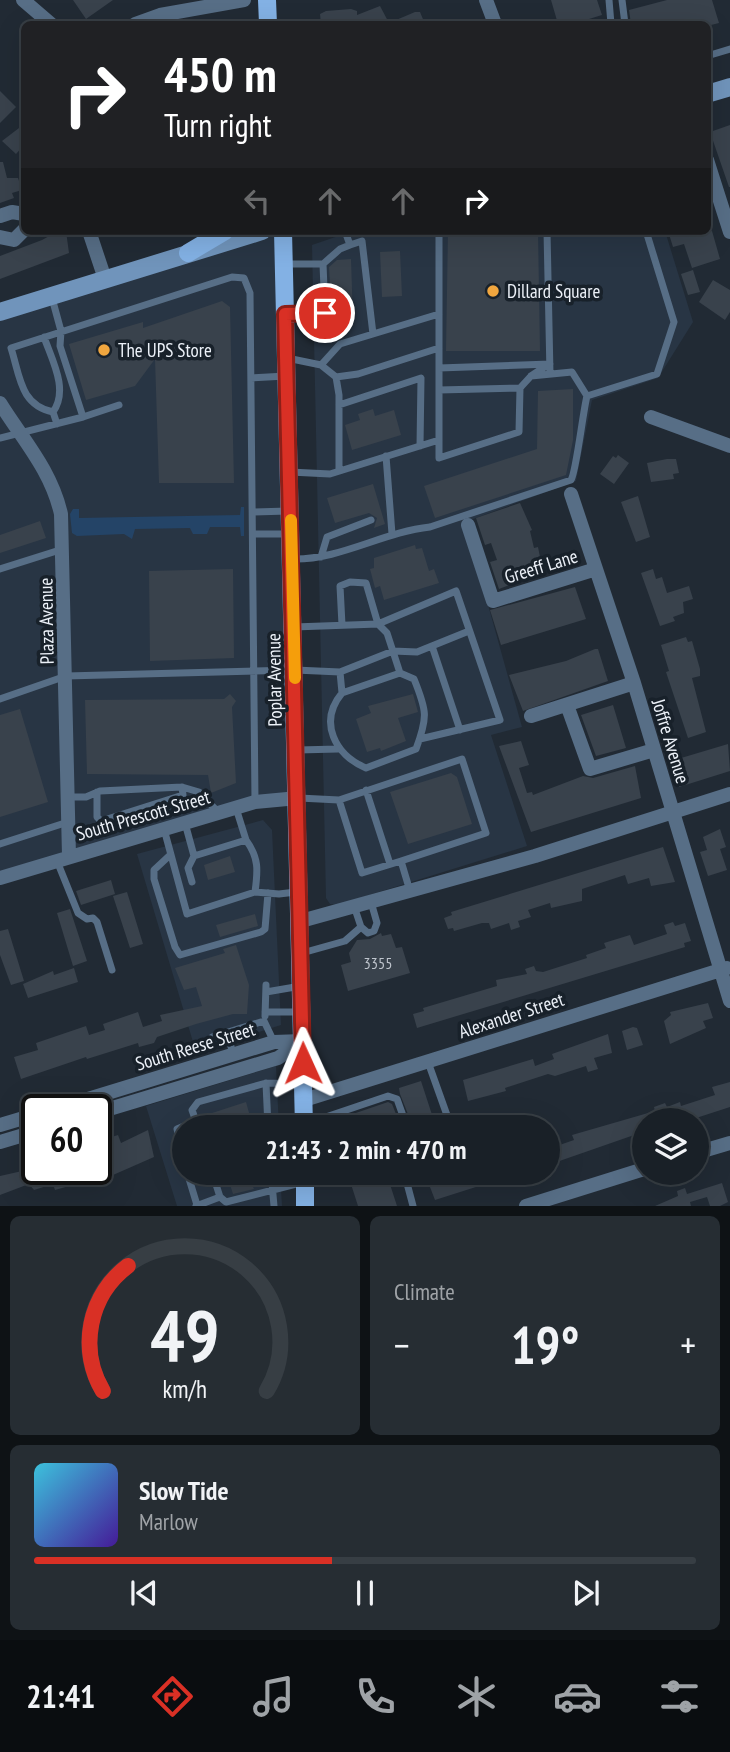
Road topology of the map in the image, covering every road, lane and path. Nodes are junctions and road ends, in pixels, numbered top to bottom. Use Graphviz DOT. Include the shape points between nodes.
graph roads {
  1 [pos="23,0"];
  2 [pos="244,0"];
  3 [pos="267,0"];
  4 [pos="486,0"];
  5 [pos="609,0"];
  6 [pos="622,0"];
  7 [pos="48,21"];
  8 [pos="143,21"];
  9 [pos="268,21"];
  10 [pos="494,21"];
  11 [pos="611,21"];
  12 [pos="625,21"];
  13 [pos="730,49"];
  14 [pos="711,55"];
  15 [pos="730,87"];
  16 [pos="711,93"];
  17 [pos="711,173"];
  18 [pos="21,214"];
  19 [pos="0,216"];
  20 [pos="730,232"];
  21 [pos="21,233"];
  22 [pos="90,235"];
  23 [pos="218,235"];
  24 [pos="249,235"];
  25 [pos="283,235"];
  26 [pos="346,235"];
  27 [pos="439,235"];
  28 [pos="547,235"];
  29 [pos="647,235"];
  30 [pos="0,237"];
  31 [pos="350,245"];
  32 [pos="188,253"];
  33 [pos="284,264"];
  34 [pos="323,264"];
  35 [pos="105,279"];
  36 [pos="52,296"];
  37 [pos="0,312"];
  38 [pos="285,314"];
  39 [pos="439,314"];
  40 [pos="61,331"];
  41 [pos="373,334"];
  42 [pos="44,337"];
  43 [pos="439,348"];
  44 [pos="550,363"];
  45 [pos="321,365"];
  46 [pos="286,367"];
  47 [pos="439,372"];
  48 [pos="550,374"];
  49 [pos="531,376"];
  50 [pos="335,377"];
  51 [pos="251,378"];
  52 [pos="421,379"];
  53 [pos="520,388"];
  54 [pos="439,390"];
  55 [pos="587,396"];
  56 [pos="0,403"];
  57 [pos="119,405"];
  58 [pos="339,405"];
  59 [pos="53,412"];
  60 [pos="651,416"];
  61 [pos="83,417"];
  62 [pos="57,425"];
  63 [pos="20,433"];
  64 [pos="0,438"];
  65 [pos="439,440"];
  66 [pos="420,446"];
  67 [pos="730,446"];
  68 [pos="386,456"];
  69 [pos="339,471"];
  70 [pos="289,472"];
  71 [pos="572,494"];
  72 [pos="290,511"];
  73 [pos="254,512"];
  74 [pos="372,520"];
  75 [pos="468,525"];
  76 [pos="291,533"];
  77 [pos="254,534"];
  78 [pos="392,534"];
  79 [pos="64,549"];
  80 [pos="321,557"];
  81 [pos="292,559"];
  82 [pos="0,569"];
  83 [pos="596,569"];
  84 [pos="378,624"];
  85 [pos="342,625"];
  86 [pos="294,627"];
  87 [pos="469,631"];
  88 [pos="432,646"];
  89 [pos="393,651"];
  90 [pos="295,670"];
  91 [pos="256,673"];
  92 [pos="340,673"];
  93 [pos="400,673"];
  94 [pos="66,676"];
  95 [pos="634,683"];
  96 [pos="342,692"];
  97 [pos="0,699"];
  98 [pos="567,705"];
  99 [pos="531,716"];
  100 [pos="460,730"];
  101 [pos="420,739"];
  102 [pos="338,749"];
  103 [pos="297,750"];
  104 [pos="654,750"];
  105 [pos="182,787"];
  106 [pos="366,790"];
  107 [pos="97,792"];
  108 [pos="730,794"];
  109 [pos="68,797"];
  110 [pos="298,798"];
  111 [pos="339,800"];
  112 [pos="255,802"];
  113 [pos="236,808"];
  114 [pos="672,812"];
  115 [pos="218,813"];
  116 [pos="68,822"];
  117 [pos="185,823"];
  118 [pos="164,829"];
  119 [pos="246,840"];
  120 [pos="0,844"];
  121 [pos="169,856"];
  122 [pos="194,856"];
  123 [pos="63,858"];
  124 [pos="401,861"];
  125 [pos="390,864"];
  126 [pos="0,878"];
  127 [pos="192,882"];
  128 [pos="300,891"];
  129 [pos="410,891"];
  130 [pos="255,892"];
  131 [pos="268,894"];
  132 [pos="371,902"];
  133 [pos="354,906"];
  134 [pos="301,921"];
  135 [pos="361,927"];
  136 [pos="301,953"];
  137 [pos="725,968"];
  138 [pos="112,970"];
  139 [pos="302,986"];
  140 [pos="730,1000"];
  141 [pos="302,1012"];
  142 [pos="265,1016"];
  143 [pos="228,1032"];
  144 [pos="212,1037"];
  145 [pos="302,1041"];
  146 [pos="274,1042"];
  147 [pos="234,1055"];
  148 [pos="428,1062"];
  149 [pos="382,1076"];
  150 [pos="266,1083"];
  151 [pos="304,1092"];
  152 [pos="105,1094"];
  153 [pos="388,1096"];
  154 [pos="112,1108"];
  155 [pos="194,1115"];
  156 [pos="267,1115"];
  157 [pos="304,1115"];
  158 [pos="335,1115"];
  159 [pos="403,1115"];
  160 [pos="447,1115"];
  161 [pos="21,1119"];
  162 [pos="0,1125"];
  163 [pos="21,1136"];
  164 [pos="0,1142"];
  165 [pos="730,1143"];
  166 [pos="709,1149"];
  167 [pos="632,1173"];
  168 [pos="190,1185"];
  169 [pos="216,1185"];
  170 [pos="273,1185"];
  171 [pos="286,1185"];
  172 [pos="305,1185"];
  173 [pos="407,1185"];
  174 [pos="274,1190"];
  175 [pos="220,1197"];
  176 [pos="196,1206"];
  177 [pos="274,1206"];
  178 [pos="306,1206"];
  179 [pos="413,1206"];
  180 [pos="526,1206"];
  1 -- 7 [label="street"];
  2 -- 8 [label="street"];
  3 -- 9 [label="main road"];
  4 -- 10 [label="street"];
  5 -- 11 [label="lane"];
  6 -- 12 [label="lane"];
  13 -- 14 [label="lane"];
  15 -- 16 [label="main road"];
  17 -- 20 [label="street"];
  18 -- 19 [label="street"];
  21 -- 30 [label="street" via="14,240"];
  22 -- 35 [label="street"];
  23 -- 32 [label="main road"];
  24 -- 32 [label="main road"];
  25 -- 33 [label="main road, Poplar Avenue"];
  26 -- 31 [label="lane"];
  27 -- 39 [label="lane"];
  28 -- 44 [label="lane"];
  29 -- 55 [label="lane" via="674,322 657,374"];
  31 -- 34 [label="lane"];
  31 -- 41 [label="lane" via="362,241"];
  32 -- 35 [label="main road"];
  33 -- 34 [label="lane"];
  33 -- 38 [label="main road, Poplar Avenue"];
  34 -- 38 [label="lane" via="325,313"];
  35 -- 36 [label="main road"];
  36 -- 37 [label="main road"];
  36 -- 40 [label="lane"];
  38 -- 46 [label="main road, Poplar Avenue"];
  39 -- 41 [label="lane"];
  39 -- 43 [label="lane"];
  40 -- 42 [label="lane"];
  40 -- 51 [label="lane" via="232,276 244,278 250,293"];
  40 -- 61 [label="lane" via="60,346"];
  41 -- 45 [label="lane" via="340,344"];
  42 -- 59 [label="lane" via="61,389 61,401"];
  42 -- 59 [label="lane" via="11,348 26,397 37,408"];
  43 -- 47 [label="lane"];
  43 -- 50 [label="lane"];
  44 -- 47 [label="lane"];
  44 -- 48 [label="lane"];
  44 -- 49 [label="lane"];
  45 -- 46 [label="lane"];
  45 -- 50 [label="lane"];
  46 -- 51 [label="lane"];
  46 -- 70 [label="main road, Poplar Avenue"];
  47 -- 52 [label="lane"];
  47 -- 54 [label="lane"];
  48 -- 49 [label="lane"];
  48 -- 55 [label="lane" via="572,372"];
  49 -- 53 [label="lane"];
  50 -- 58 [label="lane"];
  51 -- 73 [label="lane"];
  52 -- 58 [label="lane"];
  52 -- 66 [label="lane"];
  53 -- 54 [label="lane"];
  53 -- 65 [label="lane" via="519,432 512,437 439,458"];
  54 -- 65 [label="lane"];
  55 -- 78 [label="lane" via="571,480 430,527"];
  56 -- 63 [label="street, Plaza Avenue"];
  57 -- 61 [label="lane"];
  58 -- 69 [label="lane"];
  59 -- 62 [label="lane"];
  60 -- 67 [label="street"];
  61 -- 62 [label="lane"];
  62 -- 63 [label="lane"];
  63 -- 64 [label="lane"];
  63 -- 79 [label="street, Plaza Avenue" via="55,488"];
  65 -- 66 [label="lane"];
  66 -- 68 [label="lane"];
  68 -- 69 [label="lane"];
  68 -- 78 [label="lane" via="386,515"];
  69 -- 70 [label="lane"];
  70 -- 72 [label="main road, Poplar Avenue"];
  71 -- 83 [label="street, Joffre Avenue"];
  72 -- 73 [label="lane"];
  72 -- 76 [label="main road, Poplar Avenue"];
  73 -- 77 [label="lane"];
  74 -- 80 [label="lane" via="327,537"];
  75 -- 83 [label="street, Greeff Lane" via="493,601"];
  76 -- 77 [label="lane"];
  76 -- 81 [label="main road, Poplar Avenue"];
  77 -- 91 [label="lane"];
  78 -- 80 [label="lane"];
  79 -- 82 [label="lane"];
  79 -- 94 [label="street, Plaza Avenue"];
  80 -- 81 [label="lane"];
  81 -- 86 [label="main road, Poplar Avenue"];
  83 -- 95 [label="street, Joffre Avenue"];
  84 -- 85 [label="lane"];
  84 -- 85 [label="lane" via="366,583 350,582 340,586"];
  84 -- 87 [label="lane" via="456,592"];
  84 -- 89 [label="lane"];
  85 -- 86 [label="lane"];
  86 -- 90 [label="main road, Poplar Avenue"];
  87 -- 88 [label="lane"];
  87 -- 100 [label="lane" via="500,720"];
  88 -- 89 [label="lane" via="417,652"];
  88 -- 100 [label="lane"];
  89 -- 92 [label="lane"];
  89 -- 93 [label="lane"];
  90 -- 91 [label="lane"];
  90 -- 92 [label="lane"];
  90 -- 103 [label="main road, Poplar Avenue"];
  91 -- 94 [label="lane"];
  91 -- 112 [label="lane"];
  92 -- 96 [label="lane"];
  93 -- 96 [label="lane"];
  93 -- 101 [label="lane" via="414,679 425,706 427,719"];
  94 -- 97 [label="lane"];
  94 -- 109 [label="street, Plaza Avenue"];
  95 -- 98 [label="street"];
  95 -- 104 [label="street, Joffre Avenue"];
  96 -- 102 [label="lane" via="332,704"];
  98 -- 99 [label="street"];
  98 -- 104 [label="street" via="590,769"];
  100 -- 101 [label="lane"];
  101 -- 102 [label="lane" via="416,749 366,768"];
  102 -- 103 [label="lane"];
  103 -- 110 [label="main road, Poplar Avenue"];
  104 -- 114 [label="street, Joffre Avenue"];
  105 -- 107 [label="lane"];
  105 -- 107 [label="lane" via="183,795 101,821"];
  105 -- 115 [label="lane" via="199,792"];
  106 -- 111 [label="lane"];
  106 -- 124 [label="lane" via="462,759 486,833"];
  106 -- 125 [label="lane"];
  107 -- 109 [label="lane"];
  108 -- 114 [label="street"];
  109 -- 116 [label="street, Plaza Avenue"];
  110 -- 111 [label="lane"];
  110 -- 112 [label="street, South Prescott Street"];
  110 -- 128 [label="main road, Poplar Avenue"];
  111 -- 125 [label="lane" via="362,873"];
  112 -- 113 [label="street, South Prescott Street"];
  113 -- 115 [label="street, South Prescott Street"];
  113 -- 119 [label="lane"];
  114 -- 129 [label="street"];
  114 -- 137 [label="street, Joffre Avenue"];
  115 -- 117 [label="street, South Prescott Street"];
  116 -- 120 [label="lane"];
  116 -- 123 [label="street, Plaza Avenue"];
  117 -- 118 [label="street, South Prescott Street"];
  117 -- 122 [label="lane"];
  118 -- 121 [label="lane"];
  118 -- 123 [label="street, South Prescott Street"];
  119 -- 122 [label="lane"];
  119 -- 130 [label="lane" via="259,869"];
  121 -- 130 [label="lane" via="187,914"];
  121 -- 131 [label="lane" via="154,870 154,879 180,955 261,932"];
  122 -- 127 [label="lane" via="188,868"];
  123 -- 126 [label="street, South Prescott Street"];
  123 -- 138 [label="lane" via="78,913 97,922"];
  124 -- 125 [label="lane"];
  124 -- 129 [label="lane"];
  128 -- 131 [label="lane"];
  128 -- 134 [label="main road, Poplar Avenue"];
  129 -- 132 [label="street"];
  130 -- 131 [label="lane"];
  132 -- 133 [label="street"];
  132 -- 135 [label="lane" via="377,923 374,931 368,933"];
  133 -- 134 [label="street"];
  133 -- 135 [label="lane"];
  134 -- 136 [label="main road, Poplar Avenue"];
  135 -- 136 [label="lane" via="345,941"];
  136 -- 139 [label="main road, Poplar Avenue"];
  137 -- 140 [label="street, Joffre Avenue"];
  137 -- 148 [label="street, Alexander Street"];
  139 -- 141 [label="main road, Poplar Avenue"];
  139 -- 142 [label="lane" via="266,988"];
  141 -- 142 [label="lane"];
  141 -- 145 [label="main road, Poplar Avenue"];
  142 -- 143 [label="lane"];
  142 -- 146 [label="lane"];
  143 -- 144 [label="lane"];
  143 -- 147 [label="lane"];
  145 -- 146 [label="street, South Reese Street"];
  145 -- 151 [label="main road, Poplar Avenue"];
  145 -- 154 [label="street, South Reese Street" via="278,1058"];
  146 -- 147 [label="street, South Reese Street"];
  147 -- 152 [label="street, South Reese Street"];
  148 -- 149 [label="street, Alexander Street"];
  148 -- 160 [label="lane"];
  149 -- 151 [label="street, Alexander Street"];
  149 -- 153 [label="lane"];
  150 -- 151 [label="lane"];
  150 -- 155 [label="lane" via="198,1102"];
  150 -- 156 [label="lane"];
  151 -- 157 [label="main road, Poplar Avenue"];
  153 -- 158 [label="lane"];
  153 -- 159 [label="lane" via="397,1099"];
  161 -- 162 [label="street"];
  163 -- 164 [label="street"];
  165 -- 166 [label="street"];
  167 -- 180 [label="street"];
  168 -- 176 [label="lane"];
  169 -- 175 [label="lane"];
  170 -- 174 [label="lane"];
  171 -- 174 [label="lane"];
  172 -- 178 [label="main road"];
  173 -- 179 [label="lane"];
  174 -- 175 [label="lane" via="231,1202"];
  174 -- 177 [label="lane"];
  175 -- 176 [label="lane"];
}
